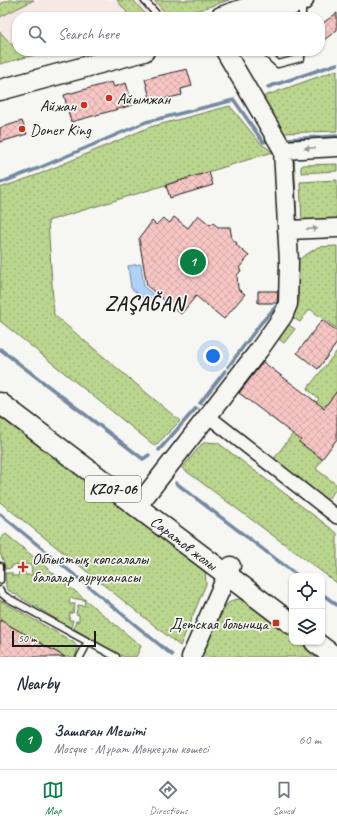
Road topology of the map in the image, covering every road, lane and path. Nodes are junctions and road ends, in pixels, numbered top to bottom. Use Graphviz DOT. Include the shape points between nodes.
graph roads {
  1 [pos="144,0"];
  2 [pos="270,0"];
  3 [pos="302,0"];
  4 [pos="155,12"];
  5 [pos="235,12"];
  6 [pos="274,12"];
  7 [pos="302,12"];
  8 [pos="87,56"];
  9 [pos="126,56"];
  10 [pos="229,56"];
  11 [pos="269,56"];
  12 [pos="301,56"];
  13 [pos="0,80"];
  14 [pos="0,90"];
  15 [pos="337,147"];
  16 [pos="282,150"];
  17 [pos="337,228"];
  18 [pos="287,230"];
  19 [pos="0,390"];
  20 [pos="0,402"];
  21 [pos="208,416"];
  22 [pos="143,499"];
  23 [pos="334,509"];
  24 [pos="0,566"];
  25 [pos="229,570"];
  26 [pos="0,580"];
  27 [pos="0,590"];
  28 [pos="289,610"];
  29 [pos="289,621"];
  30 [pos="325,636"];
  31 [pos="88,642"];
  32 [pos="319,645"];
  33 [pos="337,646"];
  34 [pos="80,657"];
  35 [pos="116,657"];
  36 [pos="192,657"];
  37 [pos="335,657"];
  1 -- 4 [label="lane"];
  2 -- 5 [label="main road"];
  3 -- 6 [label="main road"];
  3 -- 7 [label="lane"];
  8 -- 13 [label="main road"];
  9 -- 14 [label="main road"];
  10 -- 16 [label="main road"];
  11 -- 12 [label="lane" via="278,64"];
  15 -- 16 [label="main road, one-way"];
  16 -- 18 [label="main road"];
  18 -- 17 [label="main road, one-way"];
  18 -- 21 [label="main road" via="289,294 285,312"];
  19 -- 22 [label="main road, Саратов жолы / KZ07-06"];
  20 -- 25 [label="main road, Саратов жолы / KZ07-06"];
  21 -- 22 [label="main road"];
  21 -- 23 [label="street"];
  22 -- 25 [label="main road, Саратов жолы / KZ07-06"];
  24 -- 26 [label="lane"];
  25 -- 28 [label="main road, Саратов жолы / KZ07-06"];
  25 -- 29 [label="main road, Саратов жолы / KZ07-06"];
  25 -- 36 [label="main road"];
  27 -- 31 [label="lane" via="6,597"];
  30 -- 33 [label="main road"];
  31 -- 34 [label="lane"];
  31 -- 35 [label="lane"];
  32 -- 37 [label="main road"];
}
